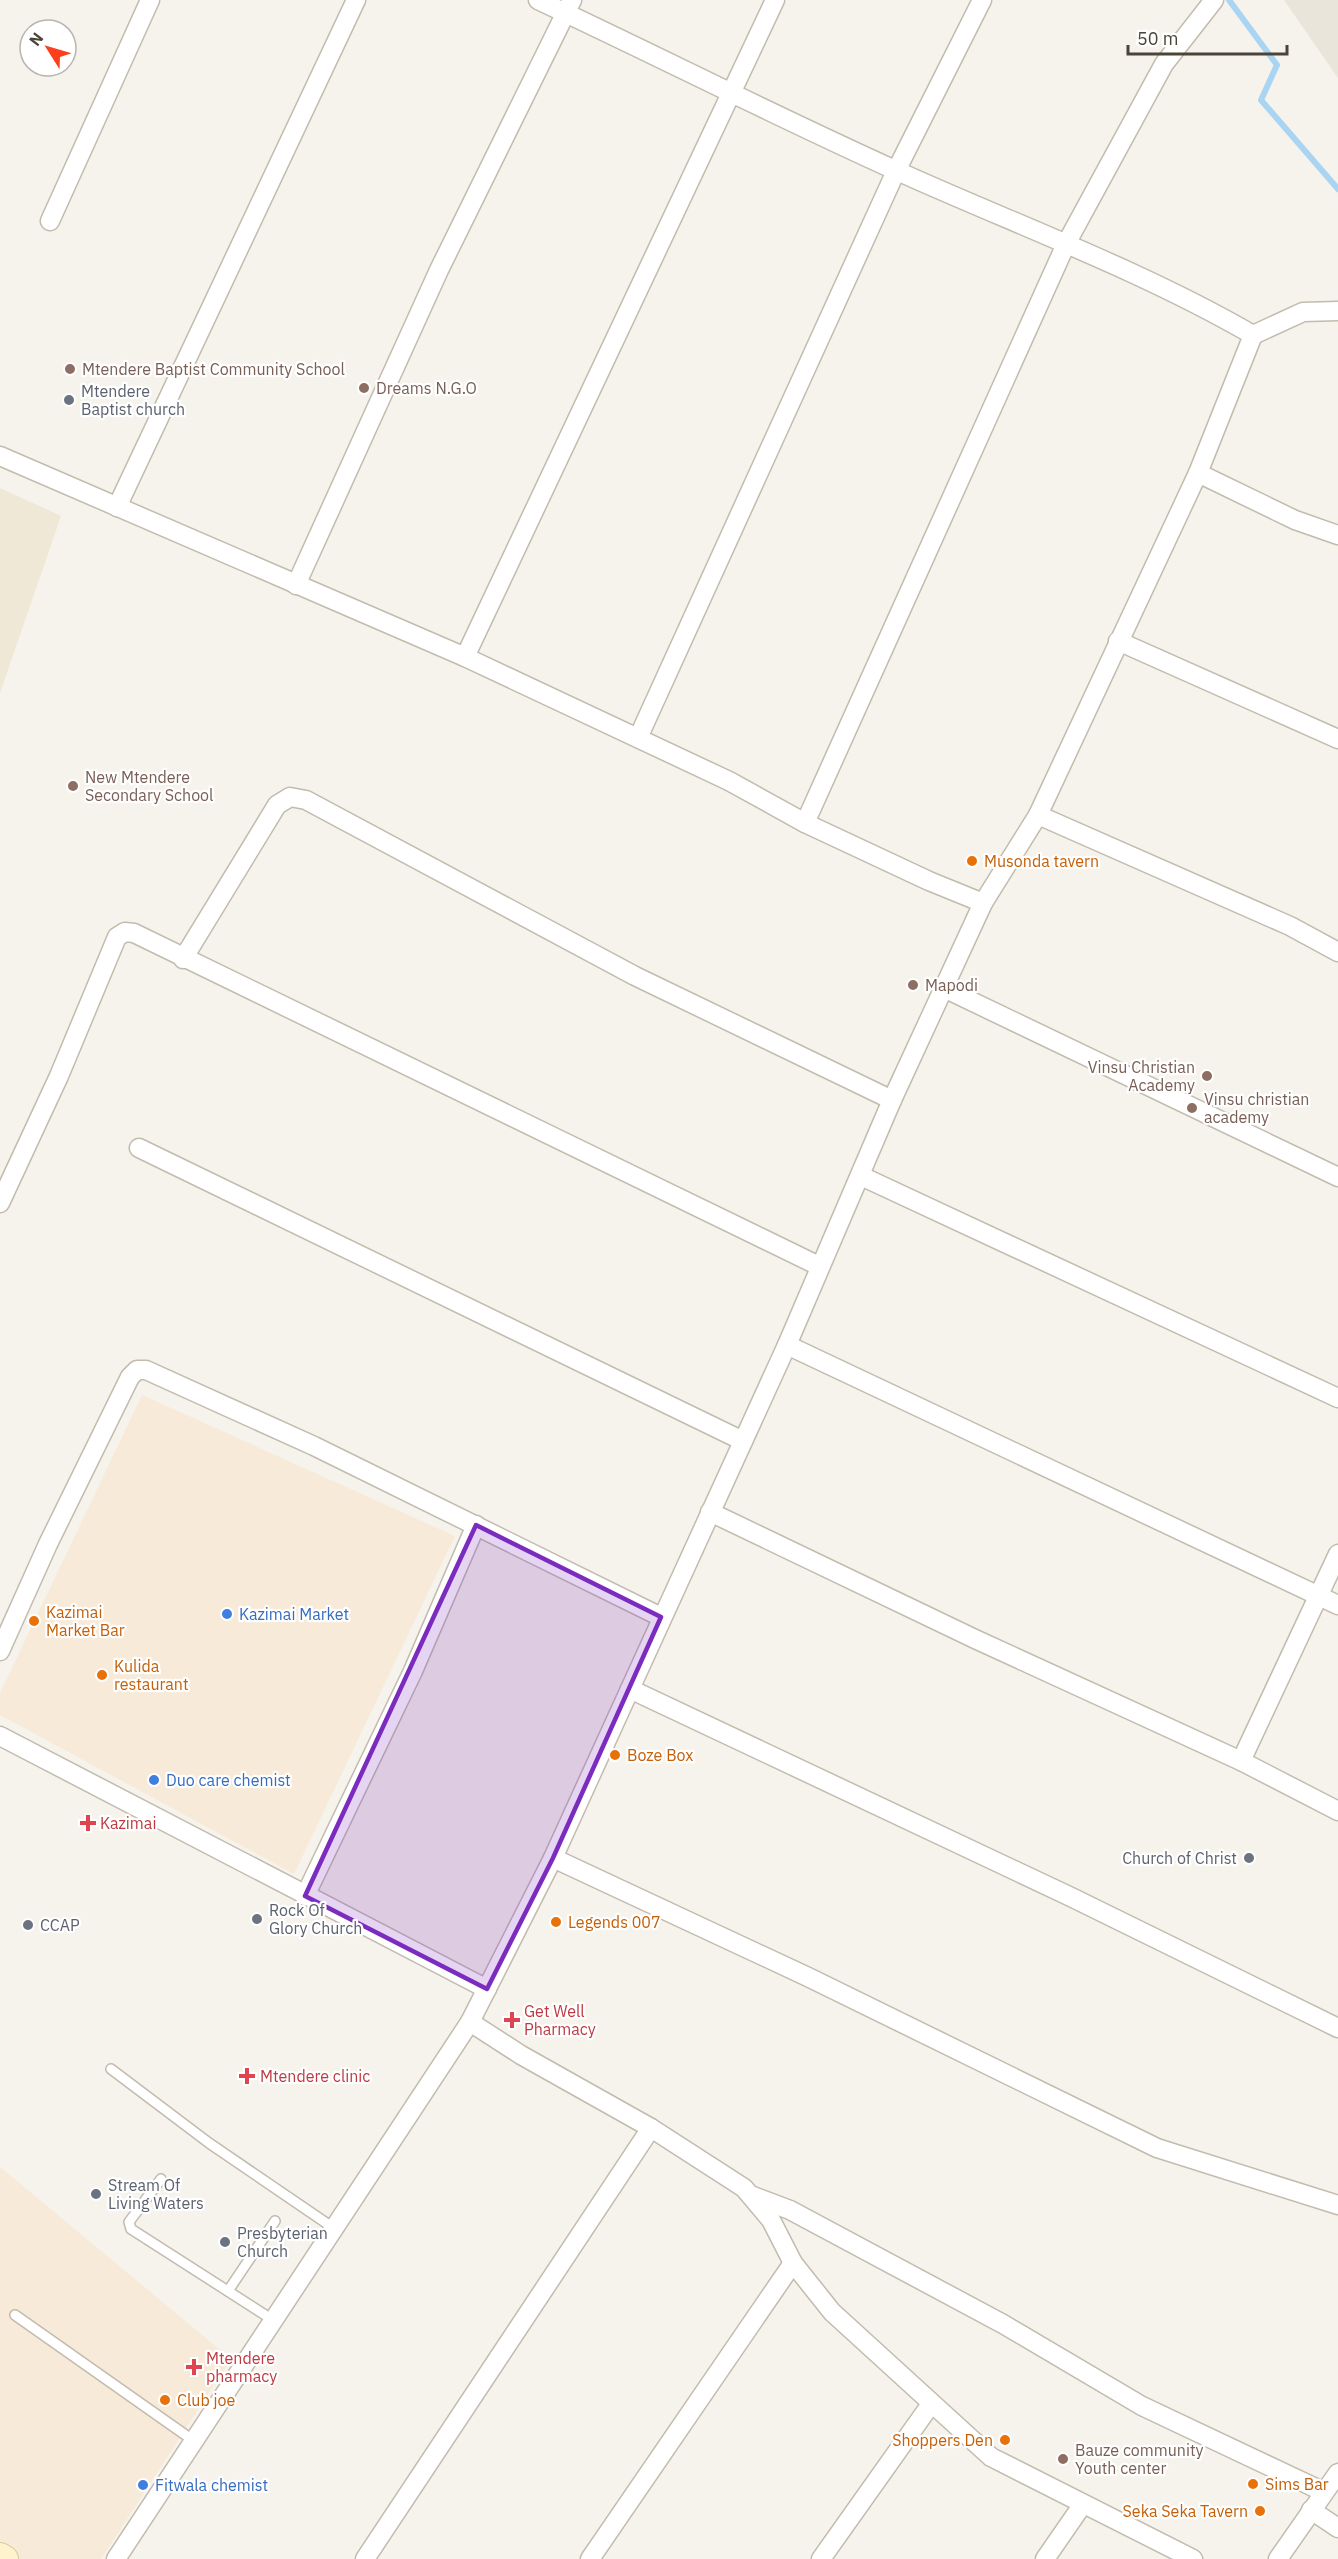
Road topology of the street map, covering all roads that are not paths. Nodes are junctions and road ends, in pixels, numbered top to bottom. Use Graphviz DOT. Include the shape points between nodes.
graph roads {
  1 [pos="150,0"];
  2 [pos="356,0"];
  3 [pos="538,0"];
  4 [pos="775,0"];
  5 [pos="982,0"];
  6 [pos="1214,0"];
  7 [pos="569,7"];
  8 [pos="732,94"];
  9 [pos="896,171"];
  10 [pos="50,220"];
  11 [pos="1066,244"];
  12 [pos="1338,311"];
  13 [pos="1253,334"];
  14 [pos="0,456"];
  15 [pos="1198,473"];
  16 [pos="117,507"];
  17 [pos="1338,535"];
  18 [pos="296,585"];
  19 [pos="1118,641"];
  20 [pos="465,657"];
  21 [pos="638,738"];
  22 [pos="1338,739"];
  23 [pos="1038,815"];
  24 [pos="805,824"];
  25 [pos="984,903"];
  26 [pos="1338,952"];
  27 [pos="183,959"];
  28 [pos="946,989"];
  29 [pos="892,1100"];
  30 [pos="139,1148"];
  31 [pos="861,1176"];
  32 [pos="1338,1177"];
  33 [pos="0,1203"];
  34 [pos="819,1266"];
  35 [pos="787,1346"];
  36 [pos="1338,1398"];
  37 [pos="743,1441"];
  38 [pos="710,1512"];
  39 [pos="476,1525"];
  40 [pos="1338,1554"];
  41 [pos="1319,1598"];
  42 [pos="1338,1605"];
  43 [pos="662,1617"];
  44 [pos="0,1652"];
  45 [pos="630,1689"];
  46 [pos="0,1736"];
  47 [pos="1241,1761"];
  48 [pos="1338,1810"];
  49 [pos="553,1858"];
  50 [pos="305,1896"];
  51 [pos="487,1989"];
  52 [pos="470,2022"];
  53 [pos="1338,2028"];
  54 [pos="111,2069"];
  55 [pos="651,2128"];
  56 [pos="161,2179"];
  57 [pos="752,2195"];
  58 [pos="1338,2205"];
  59 [pos="275,2221"];
  60 [pos="335,2229"];
  61 [pos="793,2263"];
  62 [pos="228,2291"];
  63 [pos="15,2315"];
  64 [pos="273,2320"];
  65 [pos="931,2404"];
  66 [pos="194,2441"];
  67 [pos="1338,2473"];
  68 [pos="1324,2492"];
  69 [pos="1083,2504"];
  70 [pos="1311,2510"];
  71 [pos="1338,2528"];
  72 [pos="0,2556"];
  73 [pos="5,2559"];
  74 [pos="117,2559"];
  75 [pos="365,2559"];
  76 [pos="590,2559"];
  77 [pos="821,2559"];
  78 [pos="1045,2559"];
  79 [pos="1193,2559"];
  80 [pos="1278,2559"];
  1 -- 10 [label="street"];
  2 -- 16 [label="street"];
  3 -- 7 [label="street"];
  4 -- 8 [label="street"];
  5 -- 9 [label="street"];
  6 -- 11 [label="street" via="1164,64"];
  7 -- 8 [label="street"];
  7 -- 18 [label="street" via="440,270"];
  8 -- 9 [label="street"];
  8 -- 20 [label="street"];
  9 -- 11 [label="street"];
  9 -- 21 [label="street"];
  11 -- 13 [label="street"];
  11 -- 24 [label="street"];
  12 -- 13 [label="street" via="1303,312"];
  13 -- 15 [label="street"];
  14 -- 16 [label="street"];
  15 -- 17 [label="street" via="1295,520"];
  15 -- 19 [label="street"];
  16 -- 18 [label="street"];
  18 -- 20 [label="street"];
  19 -- 22 [label="street"];
  19 -- 23 [label="street"];
  20 -- 21 [label="street"];
  21 -- 24 [label="street" via="729,781"];
  23 -- 25 [label="street"];
  23 -- 26 [label="street" via="1290,926"];
  24 -- 25 [label="street"];
  25 -- 28 [label="street"];
  27 -- 29 [label="street" via="277,805 290,797 306,800 635,976"];
  27 -- 33 [label="street" via="134,933 125,932 117,937"];
  27 -- 34 [label="street"];
  28 -- 29 [label="street"];
  28 -- 32 [label="street"];
  29 -- 31 [label="street"];
  30 -- 37 [label="street"];
  31 -- 34 [label="street"];
  31 -- 36 [label="street"];
  34 -- 35 [label="street"];
  35 -- 37 [label="street"];
  35 -- 41 [label="street"];
  37 -- 38 [label="street"];
  38 -- 43 [label="street"];
  38 -- 47 [label="street"];
  39 -- 43 [label="street"];
  39 -- 44 [label="street" via="283,1432 147,1370 137,1370 130,1377"];
  39 -- 50 [label="street" via="413,1671"];
  40 -- 41 [label="street"];
  41 -- 42 [label="street"];
  41 -- 47 [label="street"];
  43 -- 45 [label="street"];
  45 -- 49 [label="street"];
  45 -- 53 [label="street"];
  46 -- 50 [label="street"];
  47 -- 48 [label="street"];
  49 -- 51 [label="street"];
  49 -- 58 [label="street" via="808,1977 1157,2148"];
  50 -- 51 [label="street"];
  51 -- 52 [label="street"];
  52 -- 55 [label="street"];
  52 -- 60 [label="street"];
  54 -- 60 [label="lane" via="209,2143"];
  55 -- 57 [label="street"];
  55 -- 75 [label="street"];
  56 -- 62 [label="lane" via="129,2222 131,2229"];
  57 -- 61 [label="street" via="778,2231"];
  57 -- 68 [label="street" via="790,2210 1003,2324 1142,2406"];
  59 -- 62 [label="lane"];
  60 -- 64 [label="street"];
  61 -- 65 [label="street" via="832,2312"];
  61 -- 76 [label="street"];
  62 -- 64 [label="lane"];
  63 -- 66 [label="lane"];
  64 -- 66 [label="street"];
  65 -- 69 [label="street" via="991,2457"];
  65 -- 77 [label="street"];
  66 -- 74 [label="street"];
  67 -- 68 [label="street"];
  68 -- 70 [label="street"];
  69 -- 78 [label="street"];
  69 -- 79 [label="street"];
  70 -- 71 [label="street"];
  70 -- 80 [label="street"];
  72 -- 73 [label="main road"];
}
